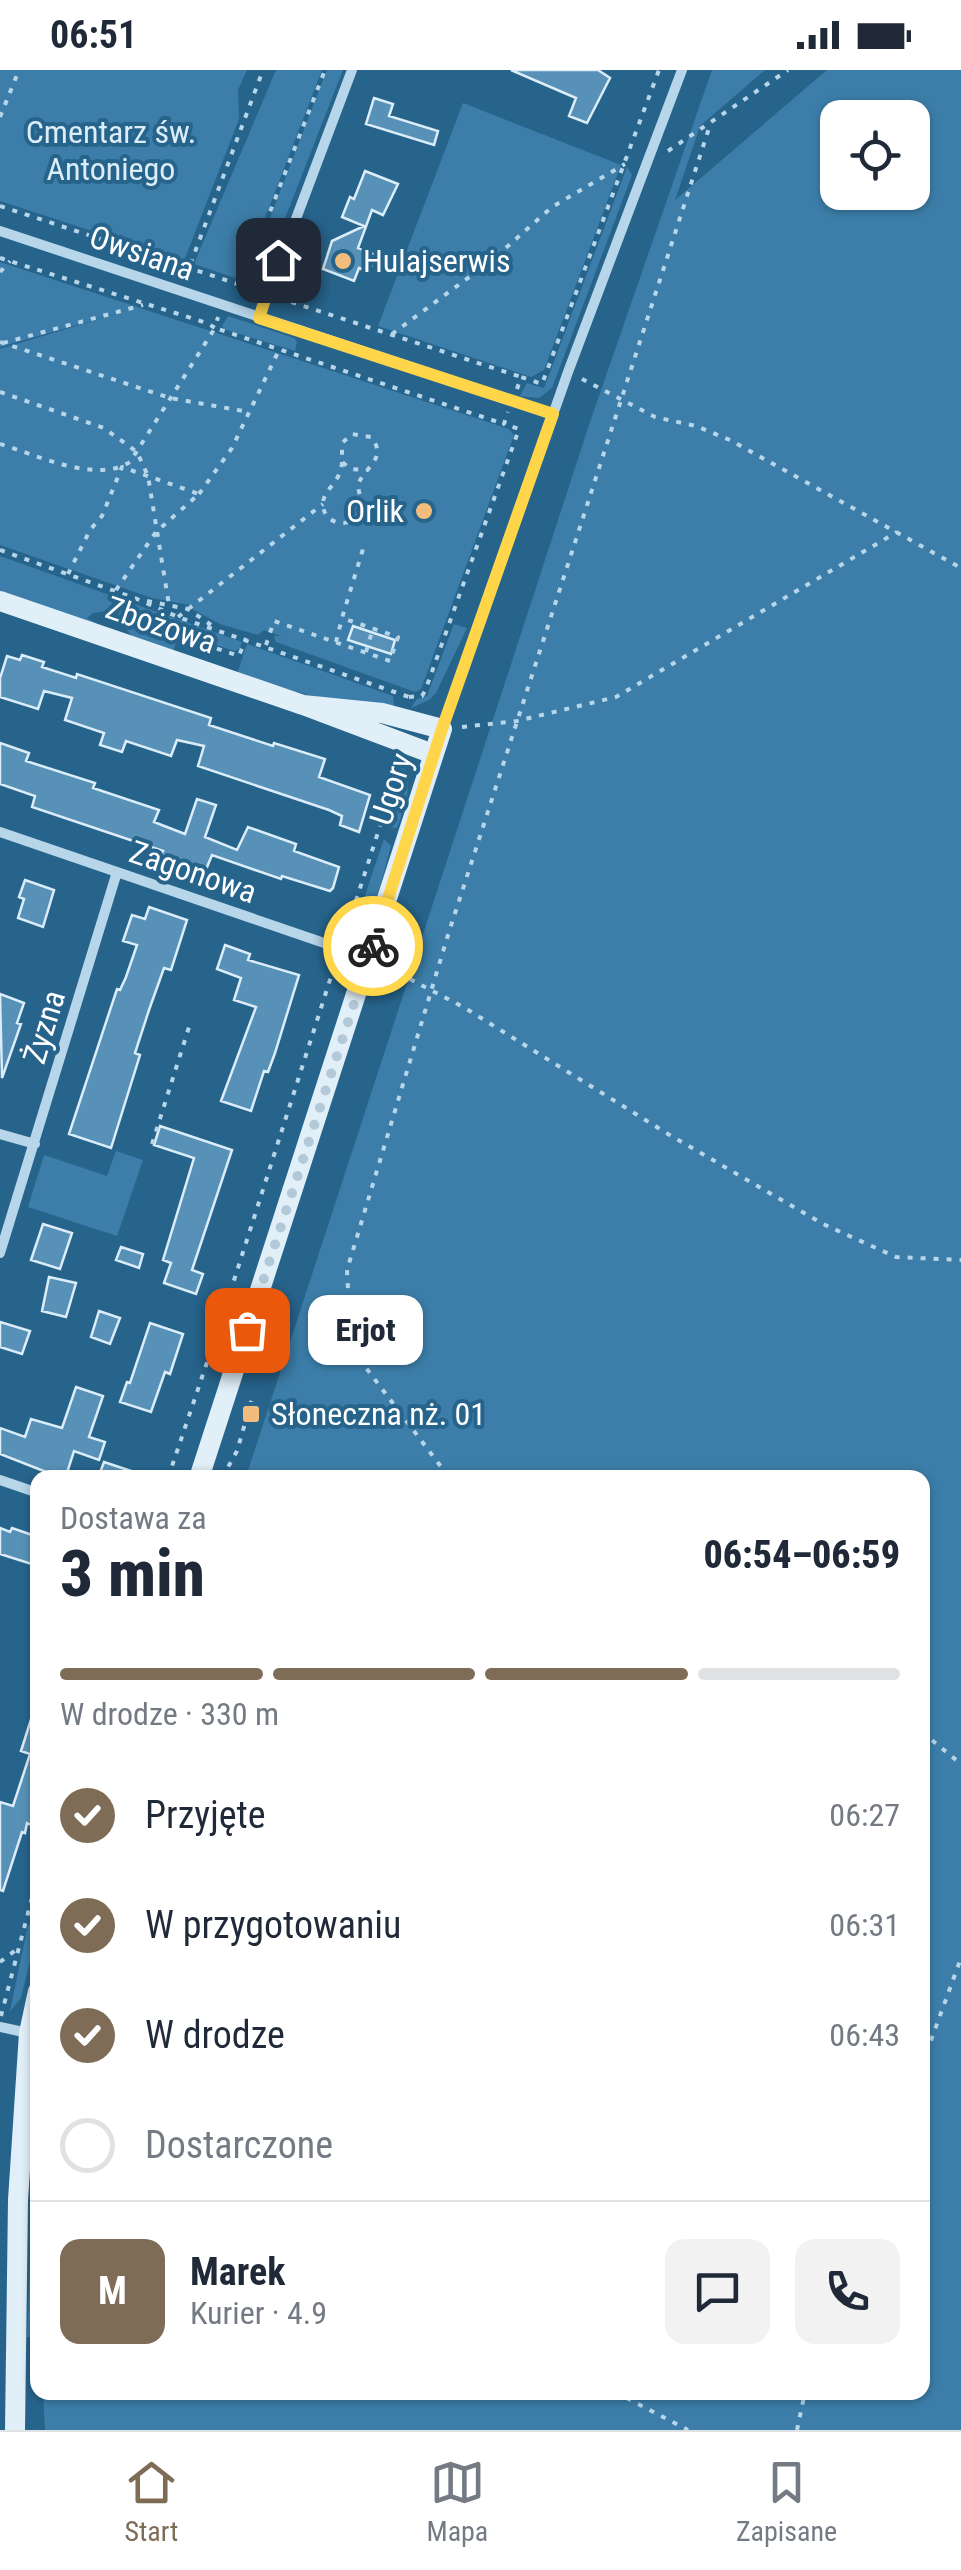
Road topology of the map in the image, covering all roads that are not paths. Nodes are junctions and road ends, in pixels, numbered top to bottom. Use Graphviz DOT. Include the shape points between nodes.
graph roads {
  1 [pos="352,70"];
  2 [pos="682,70"];
  3 [pos="0,231"];
  4 [pos="259,318"];
  5 [pos="553,414"];
  6 [pos="0,601"];
  7 [pos="303,705"];
  8 [pos="442,729"];
  9 [pos="434,754"];
  10 [pos="0,832"];
  11 [pos="117,872"];
  12 [pos="369,958"];
  13 [pos="0,1134"];
  14 [pos="35,1144"];
  15 [pos="0,1253"];
  16 [pos="202,1470"];
  17 [pos="0,1480"];
  18 [pos="30,1490"];
  19 [pos="0,2027"];
  20 [pos="30,2028"];
  21 [pos="29,2033"];
  22 [pos="8,2261"];
  23 [pos="14,2430"];
  1 -- 4 [label="street"];
  2 -- 5 [label="street, Ugory"];
  3 -- 4 [label="street, Owsiana"];
  4 -- 5 [label="street, Owsiana"];
  5 -- 8 [label="street, Ugory"];
  6 -- 7 [label="street, Zbożowa"];
  7 -- 8 [label="street, Zbożowa" via="406,707"];
  7 -- 9 [label="street, Zbożowa"];
  8 -- 9 [label="street, Ugory"];
  9 -- 12 [label="street, Ugory"];
  10 -- 11 [label="street, Zagonowa"];
  11 -- 12 [label="street, Zagonowa"];
  11 -- 14 [label="street, Żyzna"];
  12 -- 16 [label="street, Ugory"];
  13 -- 14 [label="street"];
  14 -- 15 [label="street, Żyzna"];
  17 -- 18 [label="street"];
  19 -- 21 [label="street"];
  20 -- 21 [label="street"];
  21 -- 22 [label="street"];
  22 -- 23 [label="street"];
}
